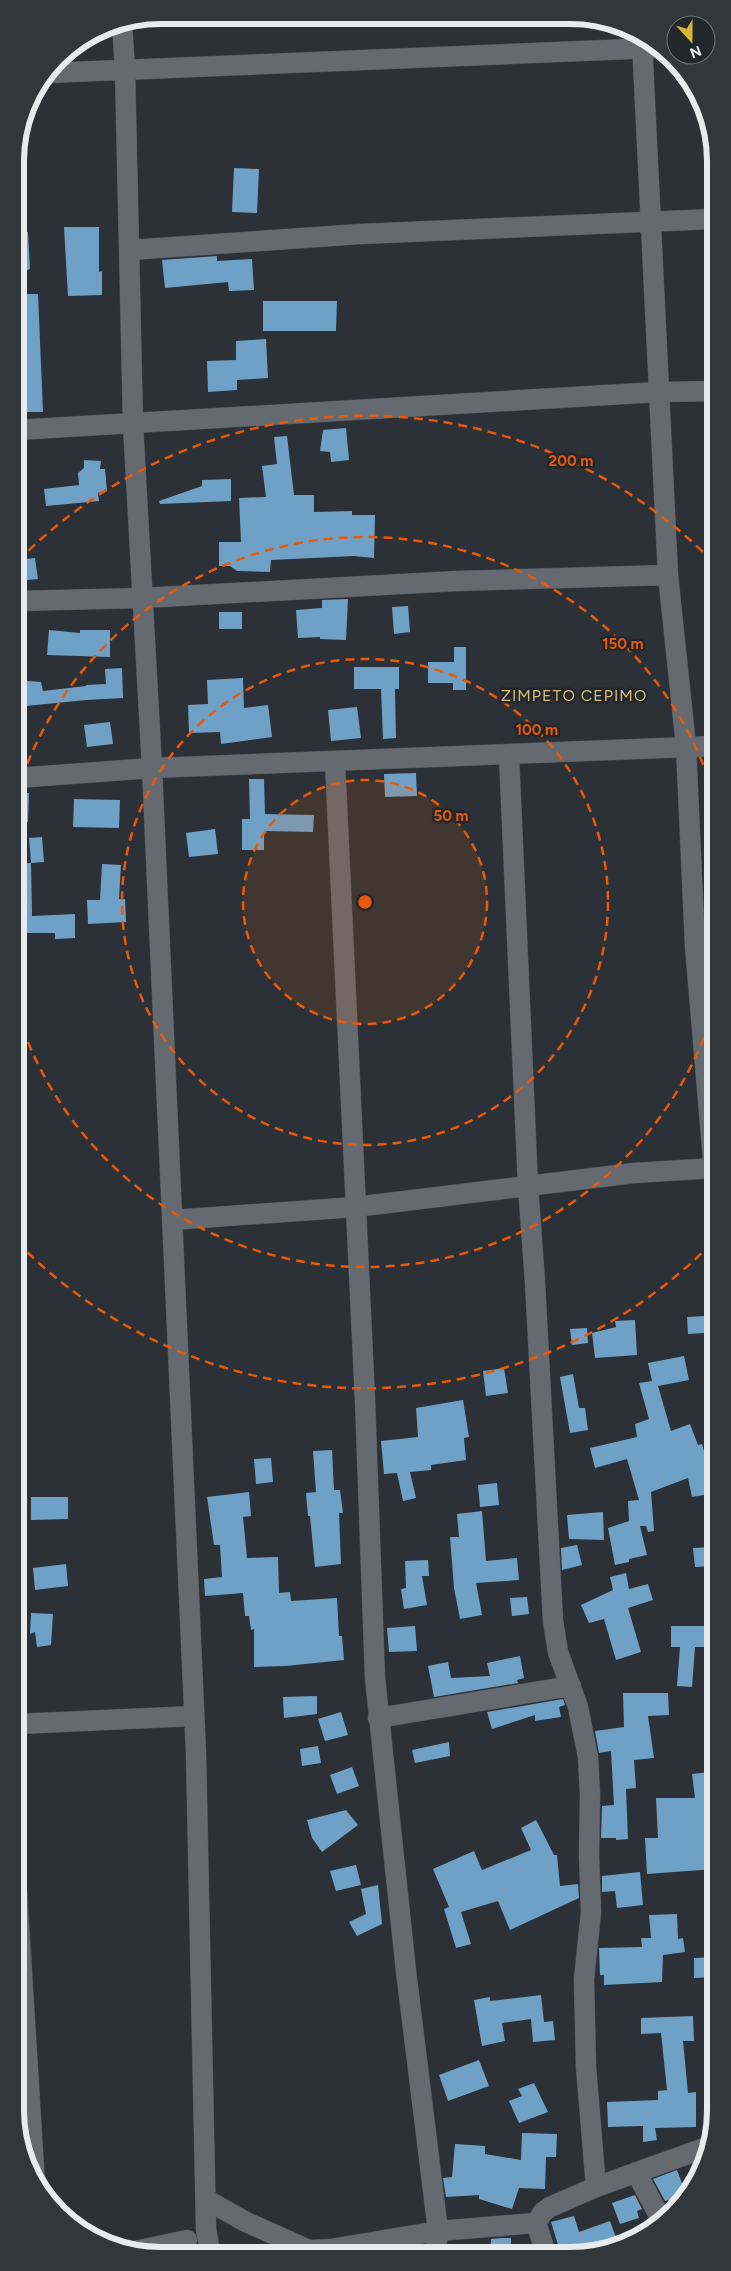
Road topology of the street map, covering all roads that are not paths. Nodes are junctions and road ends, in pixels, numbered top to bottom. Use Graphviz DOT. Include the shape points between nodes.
graph roads {
  1 [pos="122,29"];
  2 [pos="646,46"];
  3 [pos="125,70"];
  4 [pos="56,73"];
  5 [pos="707,219"];
  6 [pos="651,222"];
  7 [pos="130,250"];
  8 [pos="707,391"];
  9 [pos="658,392"];
  10 [pos="132,424"];
  11 [pos="24,430"];
  12 [pos="668,575"];
  13 [pos="141,598"];
  14 [pos="24,600"];
  15 [pos="686,746"];
  16 [pos="707,746"];
  17 [pos="509,755"];
  18 [pos="335,762"];
  19 [pos="152,768"];
  20 [pos="24,777"];
  21 [pos="707,1089"];
  22 [pos="707,1173"];
  23 [pos="528,1186"];
  24 [pos="355,1206"];
  25 [pos="172,1220"];
  26 [pos="571,1686"];
  27 [pos="194,1716"];
  28 [pos="378,1718"];
  29 [pos="24,1724"];
  30 [pos="24,2027"];
  31 [pos="29,2149"];
  32 [pos="701,2149"];
  33 [pos="636,2172"];
  34 [pos="596,2186"];
  35 [pos="207,2200"];
  36 [pos="659,2215"];
  37 [pos="536,2223"];
  38 [pos="206,2228"];
  39 [pos="438,2231"];
  40 [pos="187,2240"];
  41 [pos="154,2247"];
  42 [pos="178,2247"];
  43 [pos="209,2247"];
  44 [pos="302,2247"];
  45 [pos="343,2247"];
  46 [pos="437,2247"];
  47 [pos="544,2247"];
  1 -- 3 [label="street"];
  2 -- 3 [label="street"];
  2 -- 6 [label="street"];
  3 -- 4 [label="street"];
  3 -- 7 [label="street"];
  5 -- 6 [label="street"];
  6 -- 7 [label="street" via="360,234"];
  6 -- 9 [label="street"];
  7 -- 10 [label="street"];
  8 -- 9 [label="street"];
  9 -- 10 [label="street"];
  9 -- 12 [label="street"];
  10 -- 11 [label="street"];
  10 -- 13 [label="street"];
  12 -- 13 [label="street" via="458,581"];
  12 -- 15 [label="street"];
  13 -- 14 [label="street"];
  13 -- 19 [label="street"];
  15 -- 16 [label="street"];
  15 -- 17 [label="street"];
  15 -- 21 [label="street" via="695,946"];
  17 -- 18 [label="street"];
  17 -- 23 [label="street"];
  18 -- 19 [label="street"];
  18 -- 24 [label="street"];
  19 -- 20 [label="street"];
  19 -- 25 [label="street"];
  22 -- 23 [label="street" via="634,1173"];
  23 -- 24 [label="street"];
  23 -- 26 [label="street" via="553,1621 558,1652"];
  24 -- 25 [label="street"];
  24 -- 28 [label="street"];
  25 -- 27 [label="street"];
  26 -- 28 [label="street"];
  26 -- 34 [label="street" via="588,1756 590,1795 591,1912 584,1979 586,2067"];
  27 -- 29 [label="street"];
  27 -- 35 [label="street"];
  28 -- 39 [label="street"];
  30 -- 31 [label="street"];
  32 -- 33 [label="street"];
  33 -- 34 [label="street"];
  33 -- 36 [label="street"];
  34 -- 37 [label="street" via="550,2207"];
  35 -- 38 [label="street"];
  35 -- 44 [label="street"];
  37 -- 39 [label="street"];
  37 -- 47 [label="street"];
  38 -- 40 [label="street"];
  38 -- 43 [label="street"];
  39 -- 45 [label="street"];
  39 -- 46 [label="street"];
  40 -- 41 [label="street"];
  40 -- 42 [label="street"];
}
